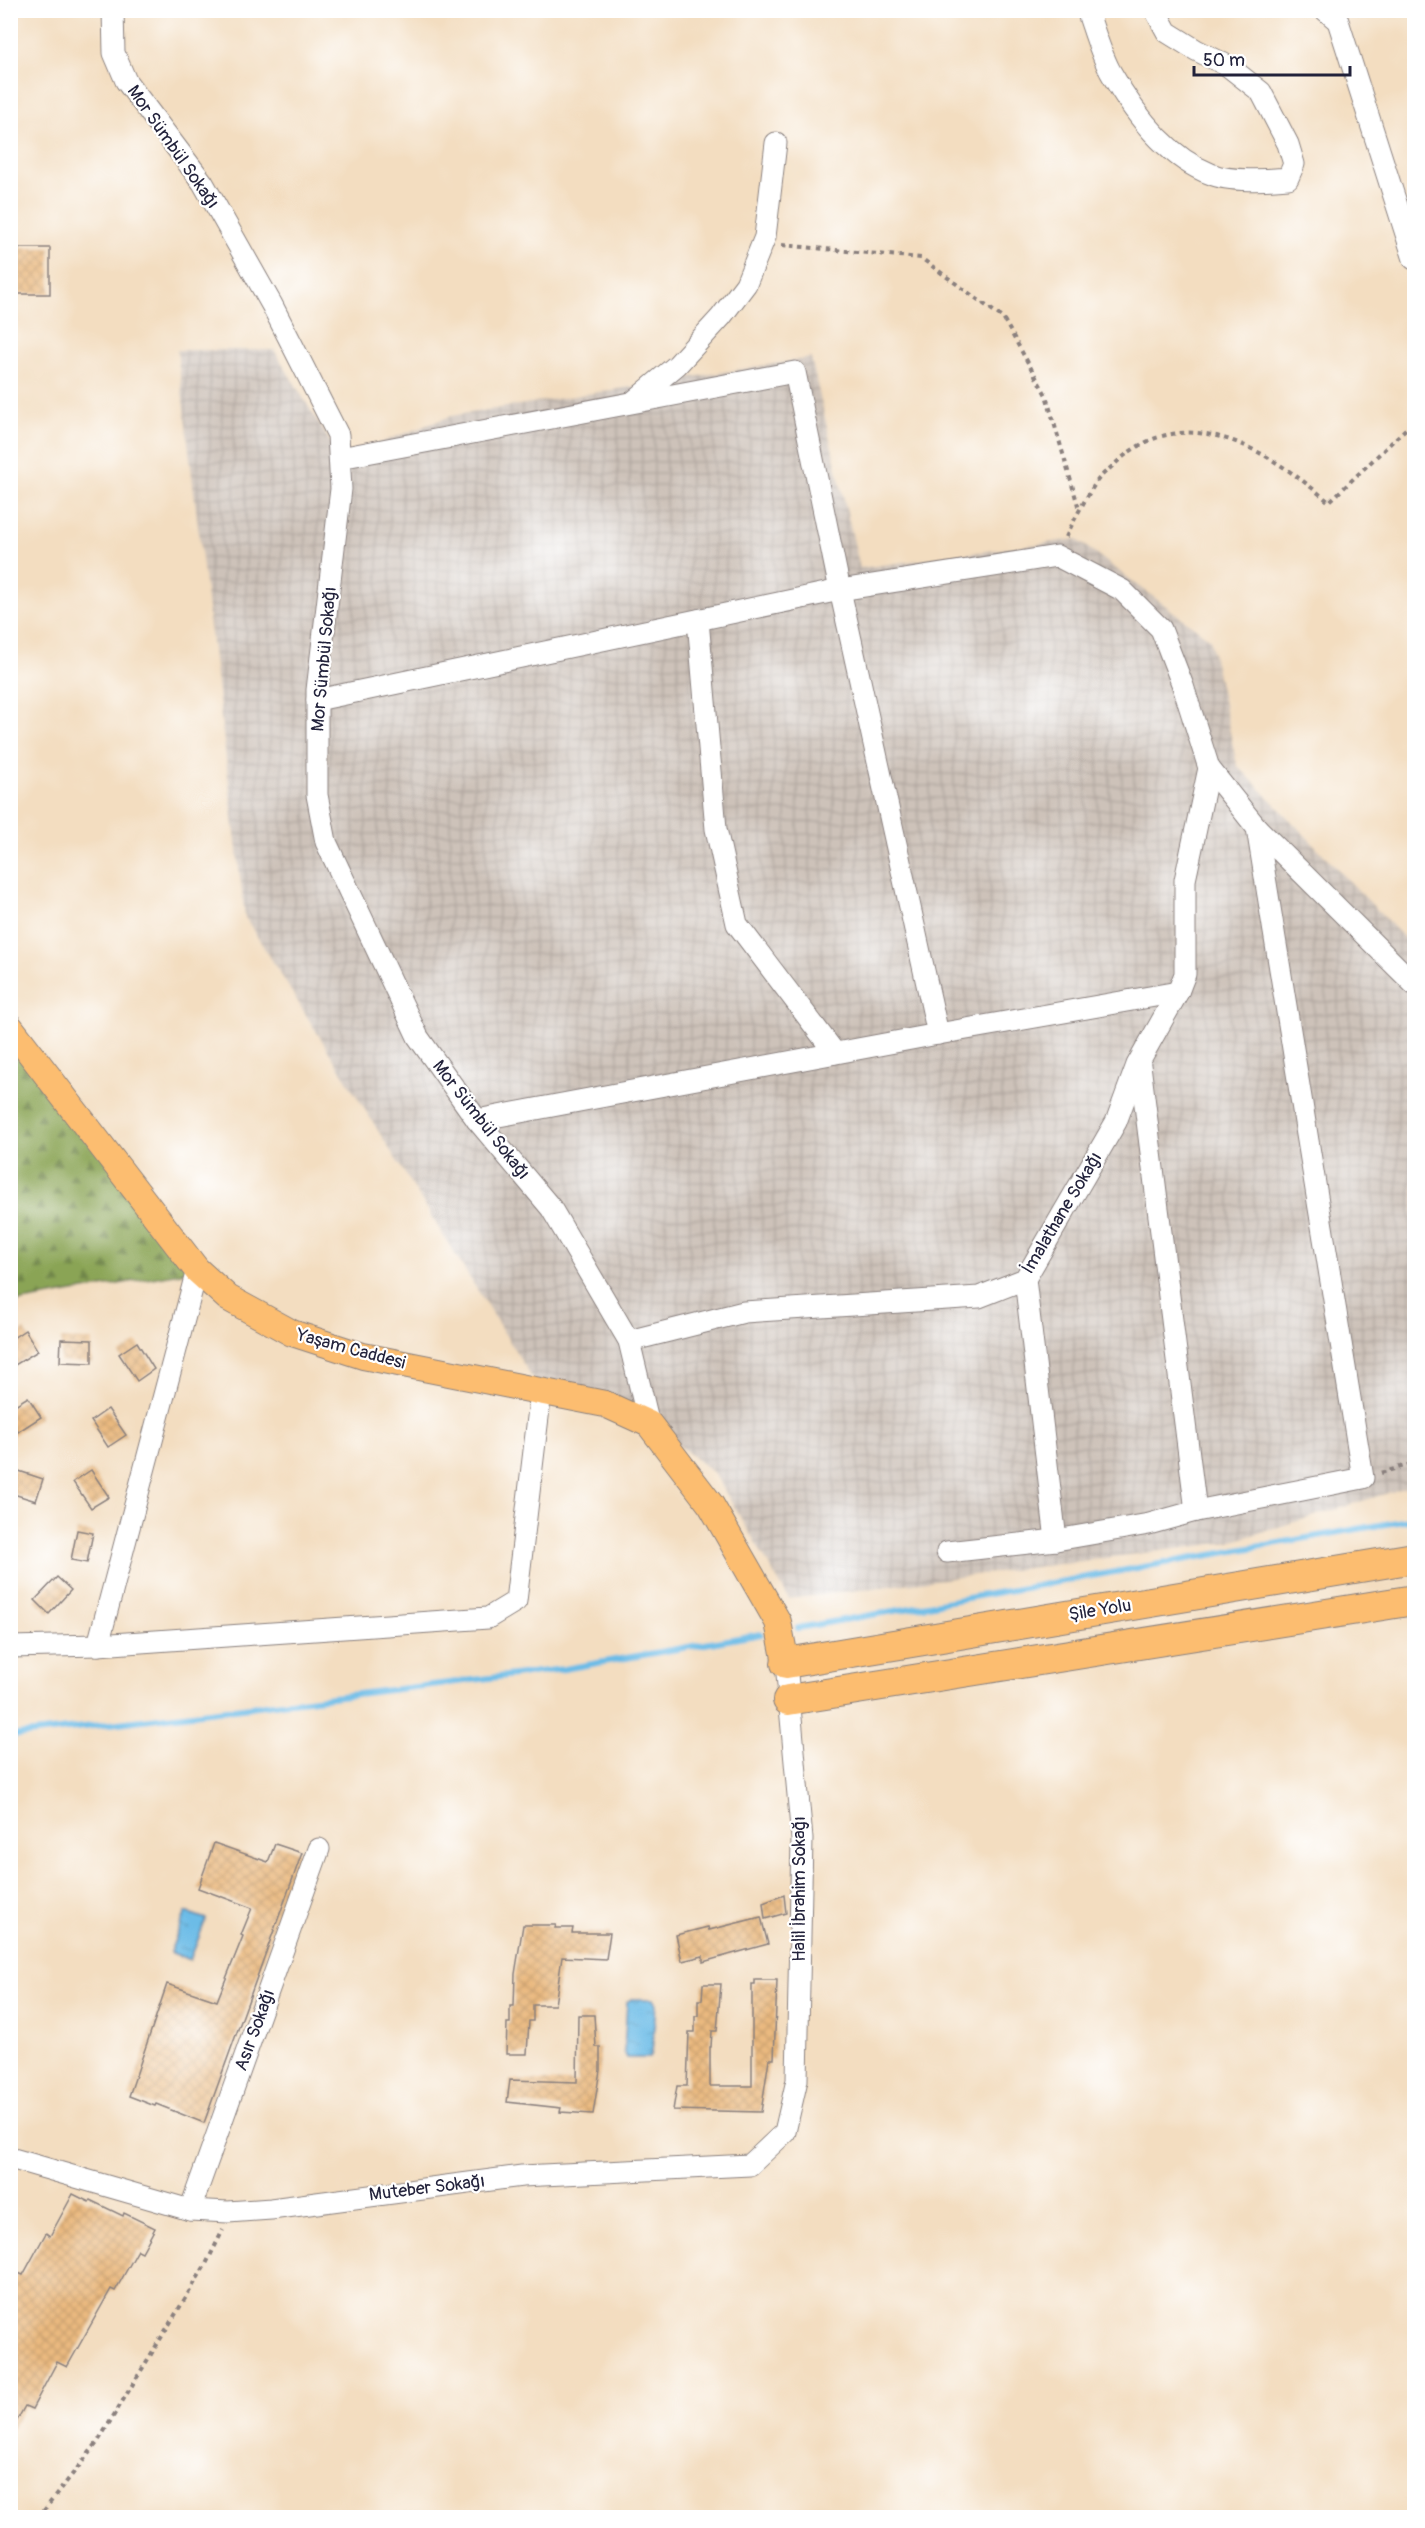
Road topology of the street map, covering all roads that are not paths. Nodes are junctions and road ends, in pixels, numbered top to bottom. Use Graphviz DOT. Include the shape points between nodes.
graph roads {
  1 [pos="113,10"];
  2 [pos="1087,10"];
  3 [pos="1155,10"];
  4 [pos="1325,10"];
  5 [pos="776,143"];
  6 [pos="1414,259"];
  7 [pos="630,404"];
  8 [pos="340,458"];
  9 [pos="840,590"];
  10 [pos="698,620"];
  11 [pos="317,700"];
  12 [pos="1209,768"];
  13 [pos="1257,828"];
  14 [pos="1414,984"];
  15 [pos="1178,992"];
  16 [pos="10,1027"];
  17 [pos="938,1034"];
  18 [pos="835,1053"];
  19 [pos="1139,1062"];
  20 [pos="477,1120"];
  21 [pos="197,1270"];
  22 [pos="1025,1279"];
  23 [pos="629,1341"];
  24 [pos="541,1392"];
  25 [pos="649,1424"];
  26 [pos="1196,1511"];
  27 [pos="1056,1540"];
  28 [pos="947,1552"];
  29 [pos="1414,1558"];
  30 [pos="1414,1600"];
  31 [pos="98,1645"];
  32 [pos="10,1647"];
  33 [pos="786,1663"];
  34 [pos="788,1700"];
  35 [pos="319,1849"];
  36 [pos="797,2080"];
  37 [pos="10,2158"];
  38 [pos="190,2210"];
  1 -- 8 [label="street, Mor Sümbül Sokağı" via="114,53 126,81 203,183 272,305 338,435"];
  2 -- 3 [label="street" via="1110,70 1145,122 1176,156 1213,175 1262,180 1288,178 1294,164 1288,144 1261,92 1228,66 1167,32"];
  4 -- 6 [label="street" via="1338,21"];
  5 -- 7 [label="street" via="762,243 746,284 677,365"];
  7 -- 8 [label="street"];
  7 -- 9 [label="street" via="795,372"];
  8 -- 11 [label="street, Mor Sümbül Sokağı" via="341,489"];
  9 -- 10 [label="street"];
  9 -- 12 [label="street" via="1056,556 1122,590 1161,629"];
  9 -- 17 [label="street"];
  10 -- 11 [label="street"];
  10 -- 18 [label="street" via="716,829 737,924"];
  11 -- 20 [label="street, Mor Sümbül Sokağı" via="317,795 326,842 418,1037"];
  12 -- 13 [label="street"];
  12 -- 15 [label="street, İmalathane Sokağı" via="1185,880 1185,974"];
  13 -- 14 [label="street"];
  13 -- 26 [label="street" via="1363,1478"];
  15 -- 17 [label="street"];
  15 -- 19 [label="street, İmalathane Sokağı"];
  16 -- 21 [label="main road, Yaşam Caddesi"];
  17 -- 18 [label="street"];
  18 -- 20 [label="street"];
  19 -- 22 [label="street, İmalathane Sokağı" via="1116,1122"];
  19 -- 26 [label="street"];
  20 -- 23 [label="street, Mor Sümbül Sokağı" via="551,1208"];
  21 -- 24 [label="main road, Yaşam Caddesi" via="228,1298 292,1333 363,1356"];
  21 -- 31 [label="street"];
  22 -- 23 [label="street, İmalathane Sokağı" via="979,1297 744,1312"];
  22 -- 27 [label="street"];
  23 -- 25 [label="street, Mor Sümbül Sokağı"];
  24 -- 25 [label="main road, Yaşam Caddesi" via="605,1404"];
  24 -- 31 [label="street" via="516,1601 489,1618"];
  25 -- 33 [label="main road, Yaşam Caddesi" via="711,1505 778,1622"];
  26 -- 27 [label="street" via="1149,1524"];
  27 -- 28 [label="street"];
  29 -- 33 [label="highway, Şile Yolu"];
  30 -- 34 [label="highway"];
  31 -- 32 [label="street"];
  33 -- 34 [label="street, Halil İbrahim Sokağı"];
  34 -- 36 [label="street, Halil İbrahim Sokağı" via="802,1839"];
  35 -- 38 [label="street, Asır Sokağı"];
  36 -- 38 [label="street, Muteber Sokağı" via="785,2132 750,2165 522,2176 271,2209"];
  37 -- 38 [label="street, Muteber Sokağı"];
}
